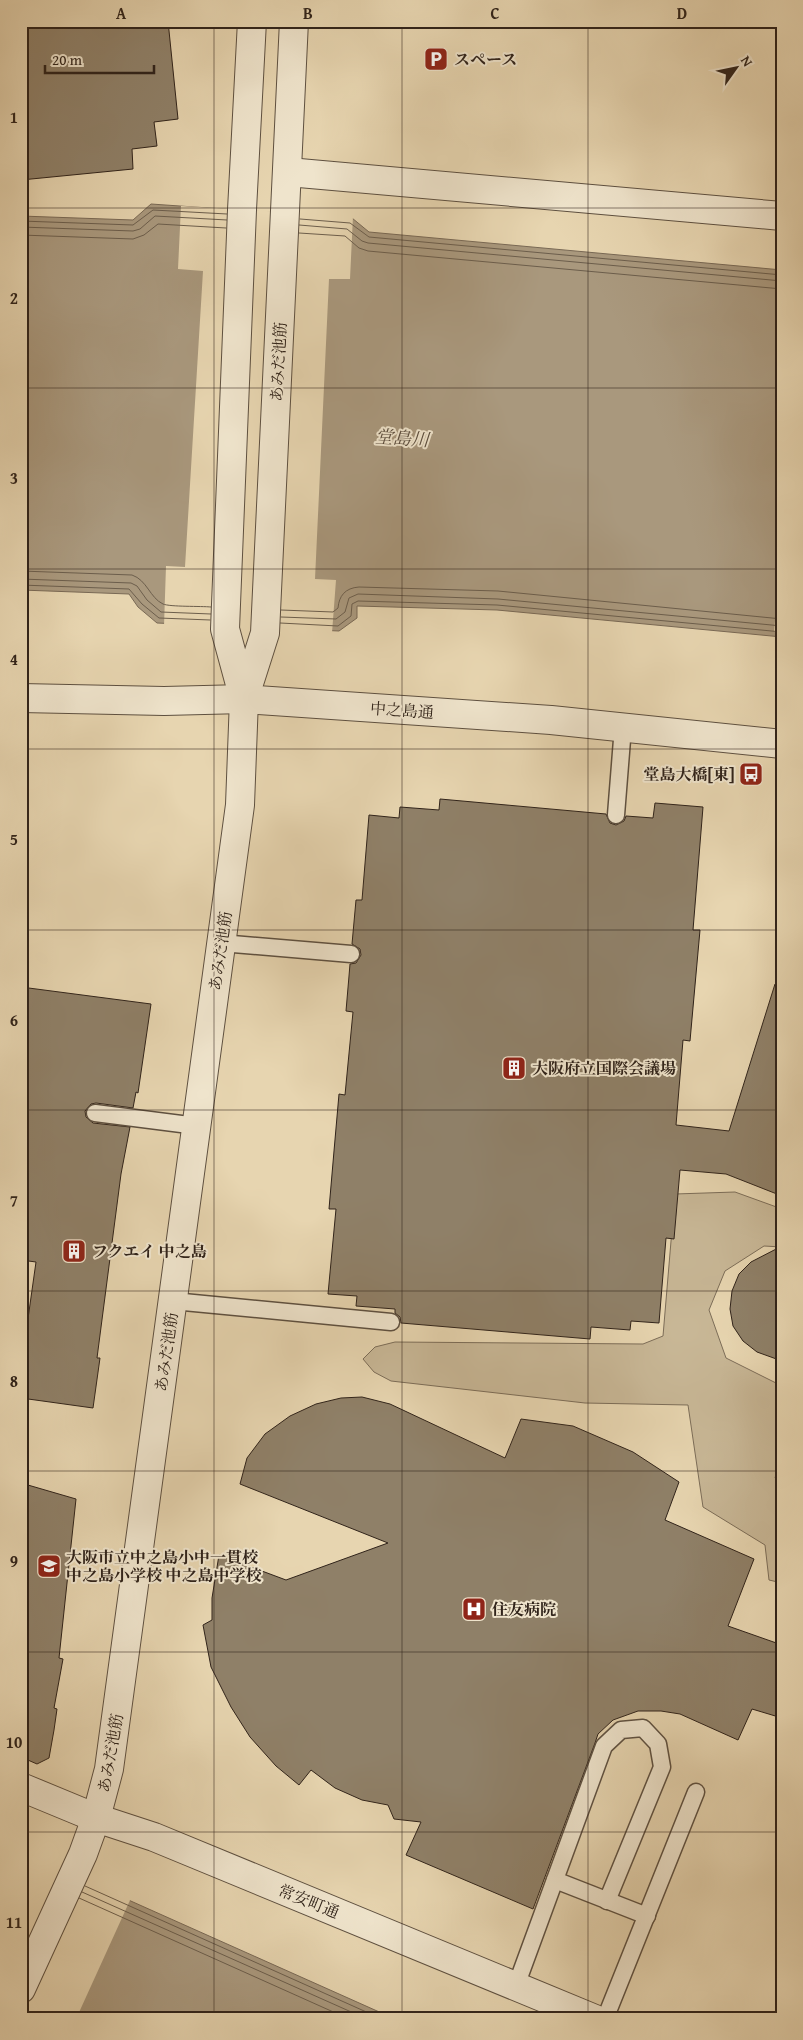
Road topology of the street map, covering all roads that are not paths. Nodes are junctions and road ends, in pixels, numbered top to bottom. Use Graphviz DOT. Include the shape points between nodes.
graph roads {
  1 [pos="252,21"];
  2 [pos="294,21"];
  3 [pos="288,172"];
  4 [pos="782,216"];
  5 [pos="21,698"];
  6 [pos="244,699"];
  7 [pos="623,727"];
  8 [pos="782,744"];
  9 [pos="616,815"];
  10 [pos="221,943"];
  11 [pos="351,954"];
  12 [pos="95,1113"];
  13 [pos="197,1126"];
  14 [pos="173,1301"];
  15 [pos="391,1322"];
  16 [pos="21,1787"];
  17 [pos="696,1792"];
  18 [pos="96,1818"];
  19 [pos="555,1880"];
  20 [pos="607,1901"];
  21 [pos="647,1916"];
  22 [pos="516,1986"];
  23 [pos="21,1989"];
  24 [pos="595,2019"];
  25 [pos="605,2019"];
  1 -- 6 [label="street, あみだ池筋" via="225,629"];
  2 -- 3 [label="street, あみだ池筋"];
  3 -- 4 [label="street"];
  3 -- 6 [label="street, あみだ池筋" via="265,631"];
  5 -- 6 [label="street, 中之島通"];
  6 -- 7 [label="street, 中之島通"];
  6 -- 10 [label="street, あみだ池筋" via="240,805"];
  7 -- 8 [label="street, 中之島通"];
  7 -- 9 [label="lane"];
  10 -- 11 [label="lane"];
  10 -- 13 [label="street, あみだ池筋"];
  12 -- 13 [label="lane"];
  13 -- 14 [label="street, あみだ池筋"];
  14 -- 15 [label="lane"];
  14 -- 18 [label="street, あみだ池筋" via="110,1769"];
  16 -- 18 [label="street, 常安町通"];
  17 -- 21 [label="lane"];
  18 -- 22 [label="street, 常安町通" via="154,1837"];
  18 -- 23 [label="street, あみだ池筋"];
  19 -- 20 [label="lane"];
  19 -- 20 [label="lane" via="604,1746 621,1730 644,1728 658,1744 662,1767"];
  19 -- 22 [label="lane"];
  20 -- 21 [label="lane"];
  21 -- 25 [label="lane"];
  22 -- 24 [label="street, 常安町通"];
}
